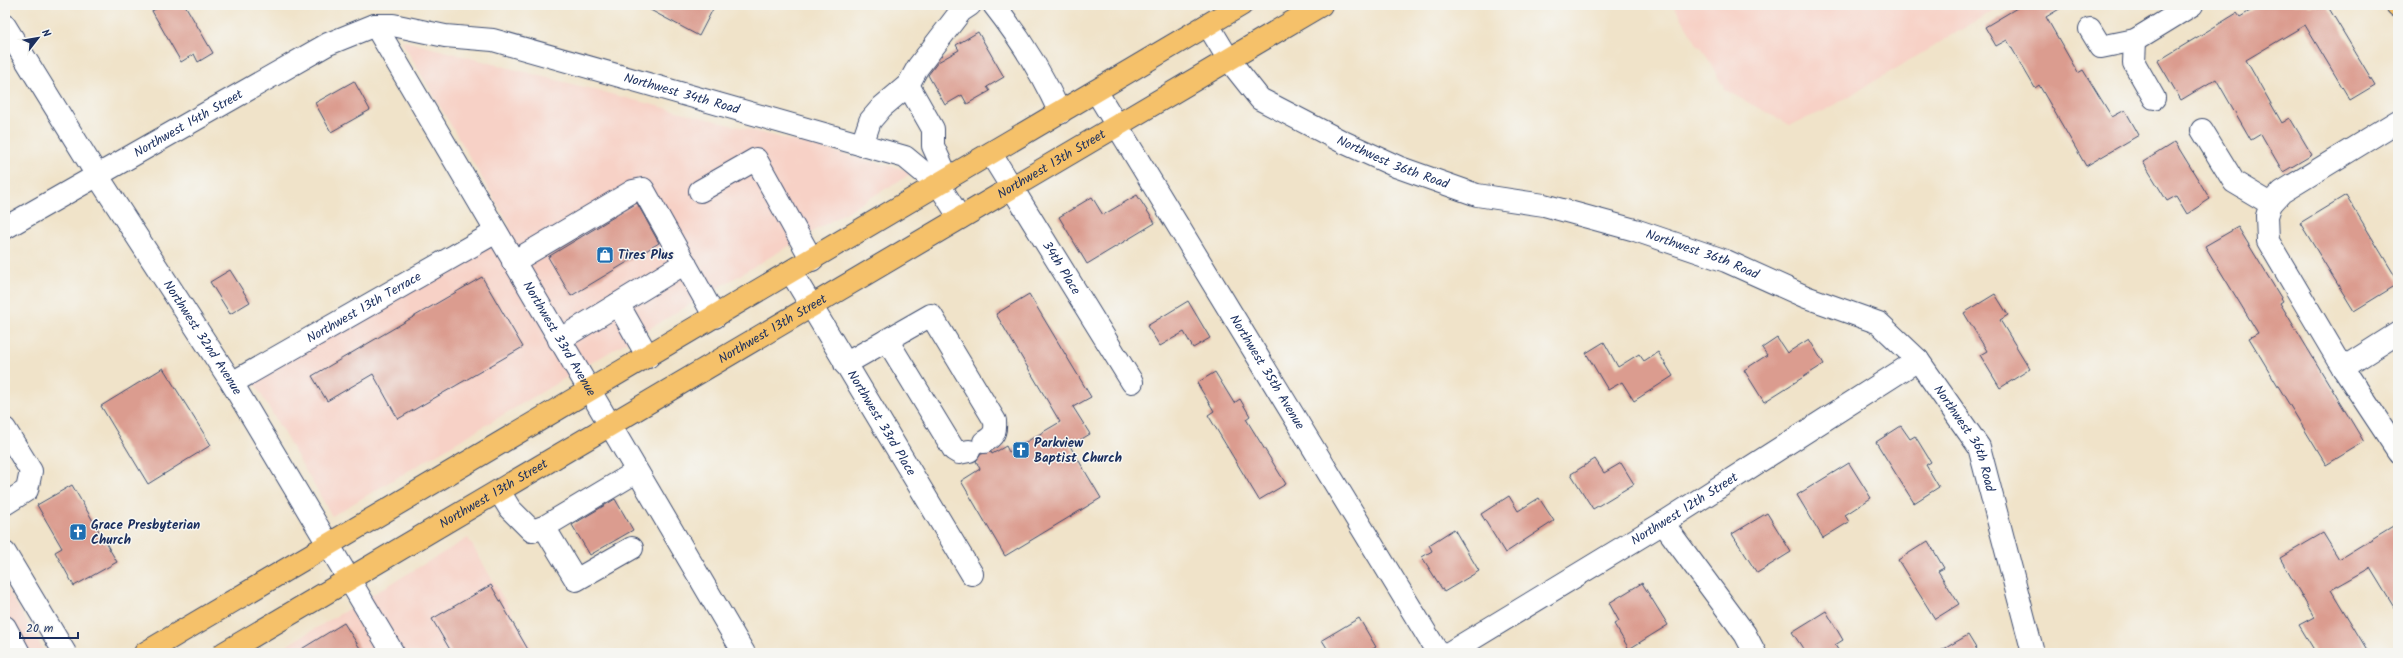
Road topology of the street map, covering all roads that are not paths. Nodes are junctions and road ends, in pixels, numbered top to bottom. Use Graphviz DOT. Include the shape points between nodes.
graph roads {
  1 [pos="994,5"];
  2 [pos="1241,5"];
  3 [pos="1321,5"];
  4 [pos="2192,5"];
  5 [pos="965,8"];
  6 [pos="1208,25"];
  7 [pos="5,26"];
  8 [pos="375,26"];
  9 [pos="2090,29"];
  10 [pos="2135,40"];
  11 [pos="1229,60"];
  12 [pos="908,84"];
  13 [pos="1096,91"];
  14 [pos="2154,98"];
  15 [pos="1060,113"];
  16 [pos="2398,121"];
  17 [pos="1118,126"];
  18 [pos="2202,130"];
  19 [pos="862,145"];
  20 [pos="991,154"];
  21 [pos="97,175"];
  22 [pos="943,182"];
  23 [pos="1011,188"];
  24 [pos="700,191"];
  25 [pos="2271,204"];
  26 [pos="960,218"];
  27 [pos="5,228"];
  28 [pos="496,232"];
  29 [pos="812,260"];
  30 [pos="513,262"];
  31 [pos="685,263"];
  32 [pos="791,272"];
  33 [pos="618,304"];
  34 [pos="811,307"];
  35 [pos="715,317"];
  36 [pos="2398,333"];
  37 [pos="559,340"];
  38 [pos="887,340"];
  39 [pos="648,357"];
  40 [pos="1918,360"];
  41 [pos="845,364"];
  42 [pos="2343,368"];
  43 [pos="1132,382"];
  44 [pos="232,383"];
  45 [pos="589,392"];
  46 [pos="609,426"];
  47 [pos="5,429"];
  48 [pos="2398,452"];
  49 [pos="636,472"];
  50 [pos="499,491"];
  51 [pos="5,504"];
  52 [pos="1663,523"];
  53 [pos="544,527"];
  54 [pos="328,544"];
  55 [pos="632,548"];
  56 [pos="5,553"];
  57 [pos="972,574"];
  58 [pos="349,579"];
  59 [pos="12,580"];
  60 [pos="65,653"];
  61 [pos="145,653"];
  62 [pos="224,653"];
  63 [pos="393,653"];
  64 [pos="744,653"];
  65 [pos="1438,653"];
  66 [pos="1449,653"];
  67 [pos="1755,653"];
  68 [pos="2033,653"];
  1 -- 15 [label="street" via="1011,26"];
  2 -- 6 [label="main road"];
  3 -- 11 [label="main road, Northwest 13th Street"];
  4 -- 10 [label="street"];
  5 -- 12 [label="street" via="918,67"];
  6 -- 11 [label="street, Northwest 36th Road"];
  6 -- 13 [label="main road"];
  7 -- 21 [label="street, Northwest 32nd Avenue"];
  8 -- 19 [label="street, Northwest 34th Road" via="393,25 445,36 493,40"];
  8 -- 21 [label="street, Northwest 14th Street" via="328,44"];
  8 -- 28 [label="street, Northwest 33rd Avenue"];
  9 -- 10 [label="street" via="2101,47"];
  10 -- 14 [label="street" via="2134,63"];
  11 -- 17 [label="main road, Northwest 13th Street"];
  11 -- 40 [label="street, Northwest 36th Road" via="1260,99 1398,167 1477,195 1544,205 1636,230 1726,260 1806,296 1879,323"];
  12 -- 19 [label="street" via="870,121"];
  12 -- 22 [label="street" via="933,129 933,146"];
  13 -- 15 [label="main road"];
  13 -- 17 [label="street, Northwest 35th Avenue"];
  15 -- 20 [label="main road"];
  16 -- 25 [label="street" via="2282,192"];
  17 -- 23 [label="main road, Northwest 13th Street"];
  17 -- 65 [label="street, Northwest 35th Avenue"];
  18 -- 25 [label="street" via="2234,182"];
  19 -- 22 [label="street, Northwest 34th Road" via="905,157"];
  20 -- 22 [label="main road"];
  20 -- 23 [label="street, 34th Place"];
  21 -- 27 [label="street, Northwest 14th Street"];
  21 -- 44 [label="street, Northwest 32nd Avenue"];
  22 -- 26 [label="street, Northwest 34th Road"];
  22 -- 29 [label="main road"];
  23 -- 26 [label="main road, Northwest 13th Street"];
  23 -- 43 [label="street, 34th Place"];
  24 -- 29 [label="street" via="756,159"];
  25 -- 42 [label="street" via="2267,216 2268,241"];
  26 -- 34 [label="main road, Northwest 13th Street"];
  28 -- 30 [label="street, Northwest 33rd Avenue"];
  28 -- 44 [label="street, Northwest 13th Terrace"];
  29 -- 32 [label="main road"];
  30 -- 31 [label="street" via="633,191 643,189"];
  30 -- 37 [label="street, Northwest 33rd Avenue"];
  31 -- 33 [label="street"];
  31 -- 35 [label="street"];
  32 -- 34 [label="street, Northwest 33rd Place"];
  32 -- 35 [label="main road"];
  33 -- 37 [label="street"];
  33 -- 39 [label="street"];
  34 -- 41 [label="street, Northwest 33rd Place"];
  34 -- 46 [label="main road, Northwest 13th Street"];
  35 -- 39 [label="main road"];
  36 -- 42 [label="street"];
  37 -- 45 [label="street, Northwest 33rd Avenue"];
  38 -- 38 [label="street" via="931,315 995,421 996,430 993,437 959,453 954,450"];
  38 -- 41 [label="street"];
  39 -- 45 [label="main road"];
  40 -- 52 [label="street, Northwest 12th Street"];
  40 -- 68 [label="street, Northwest 36th Road" via="1979,447"];
  41 -- 57 [label="street, Northwest 33rd Place"];
  42 -- 48 [label="street"];
  44 -- 54 [label="street, Northwest 32nd Avenue"];
  45 -- 46 [label="street, Northwest 33rd Avenue"];
  45 -- 54 [label="main road"];
  46 -- 49 [label="street, Northwest 33rd Avenue"];
  46 -- 50 [label="main road, Northwest 13th Street"];
  47 -- 51 [label="street" via="31,471 27,490"];
  49 -- 53 [label="street"];
  49 -- 64 [label="street, Northwest 33rd Avenue"];
  50 -- 53 [label="street" via="523,524 532,531"];
  50 -- 58 [label="main road, Northwest 13th Street"];
  52 -- 66 [label="street, Northwest 12th Street"];
  52 -- 67 [label="street" via="1746,634"];
  53 -- 55 [label="street" via="576,580"];
  54 -- 58 [label="street, Northwest 32nd Avenue"];
  54 -- 61 [label="main road"];
  56 -- 59 [label="street"];
  58 -- 62 [label="main road, Northwest 13th Street"];
  58 -- 63 [label="street, Northwest 32nd Avenue"];
  59 -- 60 [label="street"];
}
